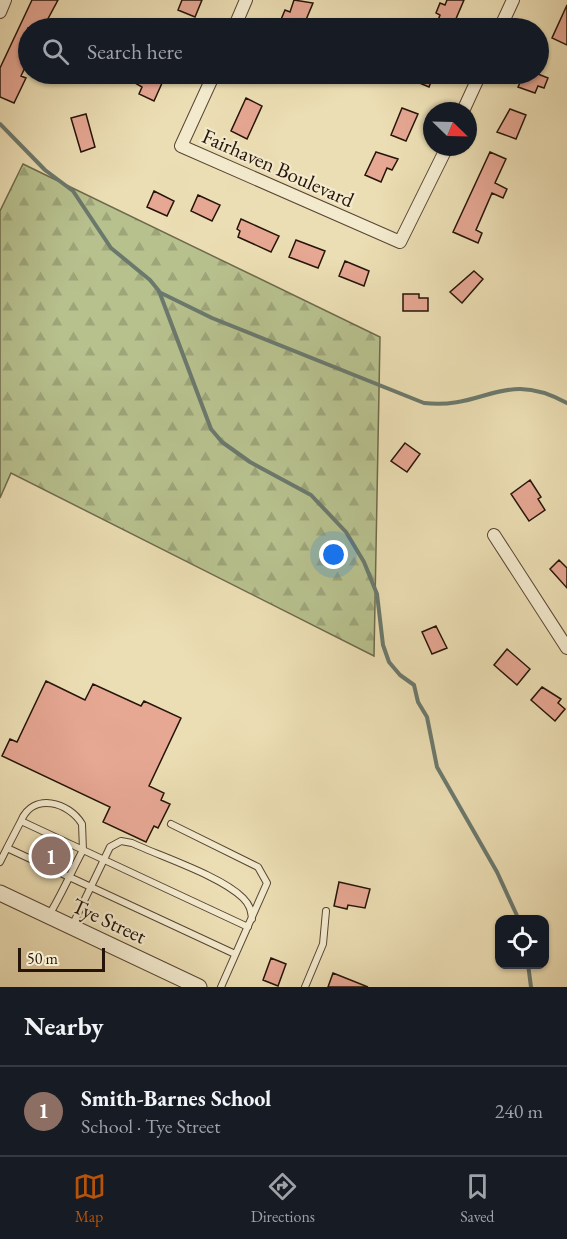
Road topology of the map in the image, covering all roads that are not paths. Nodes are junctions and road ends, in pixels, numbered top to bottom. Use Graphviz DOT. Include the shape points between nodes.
graph roads {
  1 [pos="5,0"];
  2 [pos="246,0"];
  3 [pos="513,0"];
  4 [pos="0,12"];
  5 [pos="238,18"];
  6 [pos="505,18"];
  7 [pos="209,84"];
  8 [pos="475,84"];
  9 [pos="467,102"];
  10 [pos="443,156"];
  11 [pos="494,535"];
  12 [pos="567,648"];
  13 [pos="21,821"];
  14 [pos="171,824"];
  15 [pos="7,848"];
  16 [pos="83,850"];
  17 [pos="103,859"];
  18 [pos="0,862"];
  19 [pos="69,877"];
  20 [pos="92,887"];
  21 [pos="0,893"];
  22 [pos="326,911"];
  23 [pos="49,916"];
  24 [pos="252,919"];
  25 [pos="72,927"];
  26 [pos="248,927"];
  27 [pos="235,954"];
  28 [pos="200,987"];
  29 [pos="221,987"];
  30 [pos="305,987"];
  1 -- 4 [label="street"];
  2 -- 5 [label="street"];
  3 -- 6 [label="street"];
  7 -- 10 [label="street, Fairhaven Boulevard" via="181,146 400,242"];
  8 -- 9 [label="street"];
  11 -- 12 [label="street"];
  13 -- 15 [label="lane"];
  13 -- 16 [label="lane"];
  13 -- 16 [label="lane" via="37,805 66,807 82,824"];
  14 -- 24 [label="lane" via="258,867 267,883"];
  15 -- 18 [label="lane"];
  15 -- 19 [label="lane"];
  16 -- 17 [label="lane"];
  16 -- 19 [label="lane"];
  17 -- 20 [label="lane"];
  17 -- 24 [label="lane" via="110,847 132,843 227,887 251,908"];
  17 -- 26 [label="lane"];
  19 -- 20 [label="lane"];
  19 -- 23 [label="lane"];
  20 -- 25 [label="lane"];
  20 -- 27 [label="lane"];
  21 -- 23 [label="street, Tye Street"];
  22 -- 30 [label="lane" via="323,944"];
  23 -- 25 [label="street, Tye Street"];
  24 -- 26 [label="lane"];
  25 -- 28 [label="street, Tye Street"];
  26 -- 27 [label="lane"];
  27 -- 29 [label="lane"];
}
